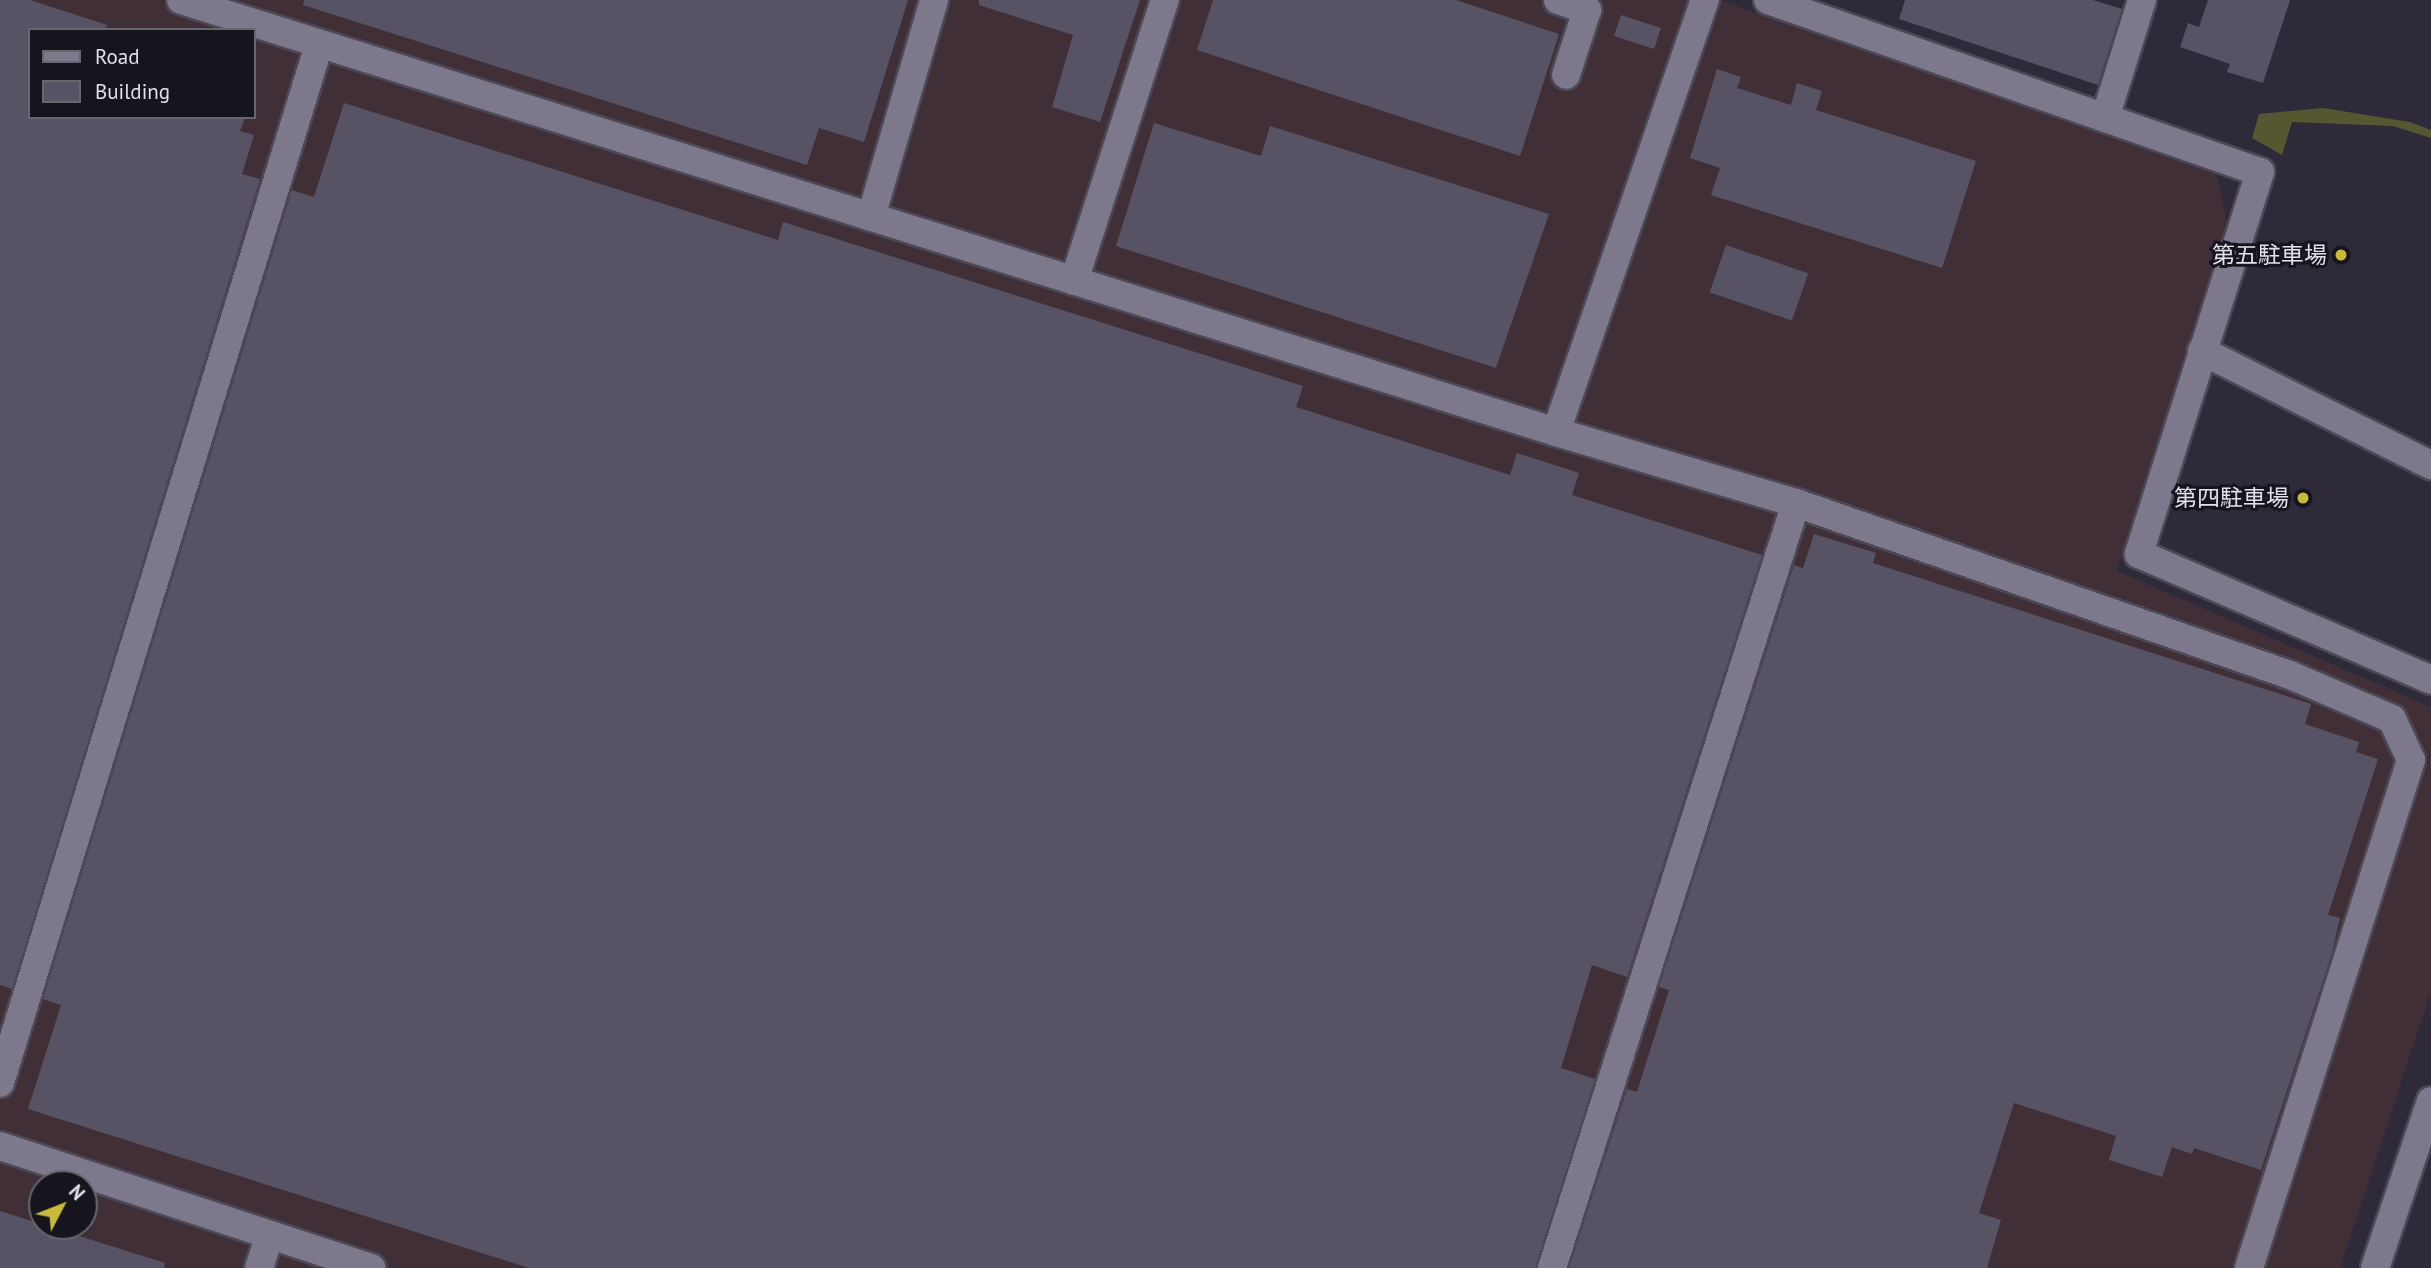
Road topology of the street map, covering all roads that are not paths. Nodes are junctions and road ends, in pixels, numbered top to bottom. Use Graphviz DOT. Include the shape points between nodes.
graph roads {
  1 [pos="181,0"];
  2 [pos="934,0"];
  3 [pos="1165,0"];
  4 [pos="1558,0"];
  5 [pos="1705,0"];
  6 [pos="1768,0"];
  7 [pos="2143,0"];
  8 [pos="319,45"];
  9 [pos="1566,75"];
  10 [pos="2105,118"];
  11 [pos="871,217"];
  12 [pos="1074,281"];
  13 [pos="2203,351"];
  14 [pos="1556,432"];
  15 [pos="2431,465"];
  16 [pos="1796,503"];
  17 [pos="2431,680"];
  18 [pos="0,1083"];
  19 [pos="2431,1101"];
  20 [pos="0,1146"];
  21 [pos="270,1235"];
  22 [pos="259,1268"];
  23 [pos="372,1268"];
  24 [pos="1552,1268"];
  25 [pos="2249,1268"];
  26 [pos="2375,1268"];
  1 -- 8 [label="street"];
  2 -- 11 [label="street"];
  3 -- 12 [label="street"];
  4 -- 9 [label="street" via="1587,10"];
  5 -- 14 [label="street"];
  6 -- 10 [label="street"];
  7 -- 10 [label="street"];
  8 -- 11 [label="street"];
  8 -- 18 [label="street"];
  10 -- 13 [label="street" via="2260,172"];
  11 -- 12 [label="street"];
  12 -- 14 [label="street"];
  13 -- 15 [label="street"];
  13 -- 17 [label="street" via="2139,554"];
  14 -- 16 [label="street"];
  16 -- 24 [label="street"];
  16 -- 25 [label="street" via="2290,675 2392,719 2411,760"];
  19 -- 26 [label="street"];
  20 -- 21 [label="street"];
  21 -- 22 [label="street"];
  21 -- 23 [label="street"];
}
